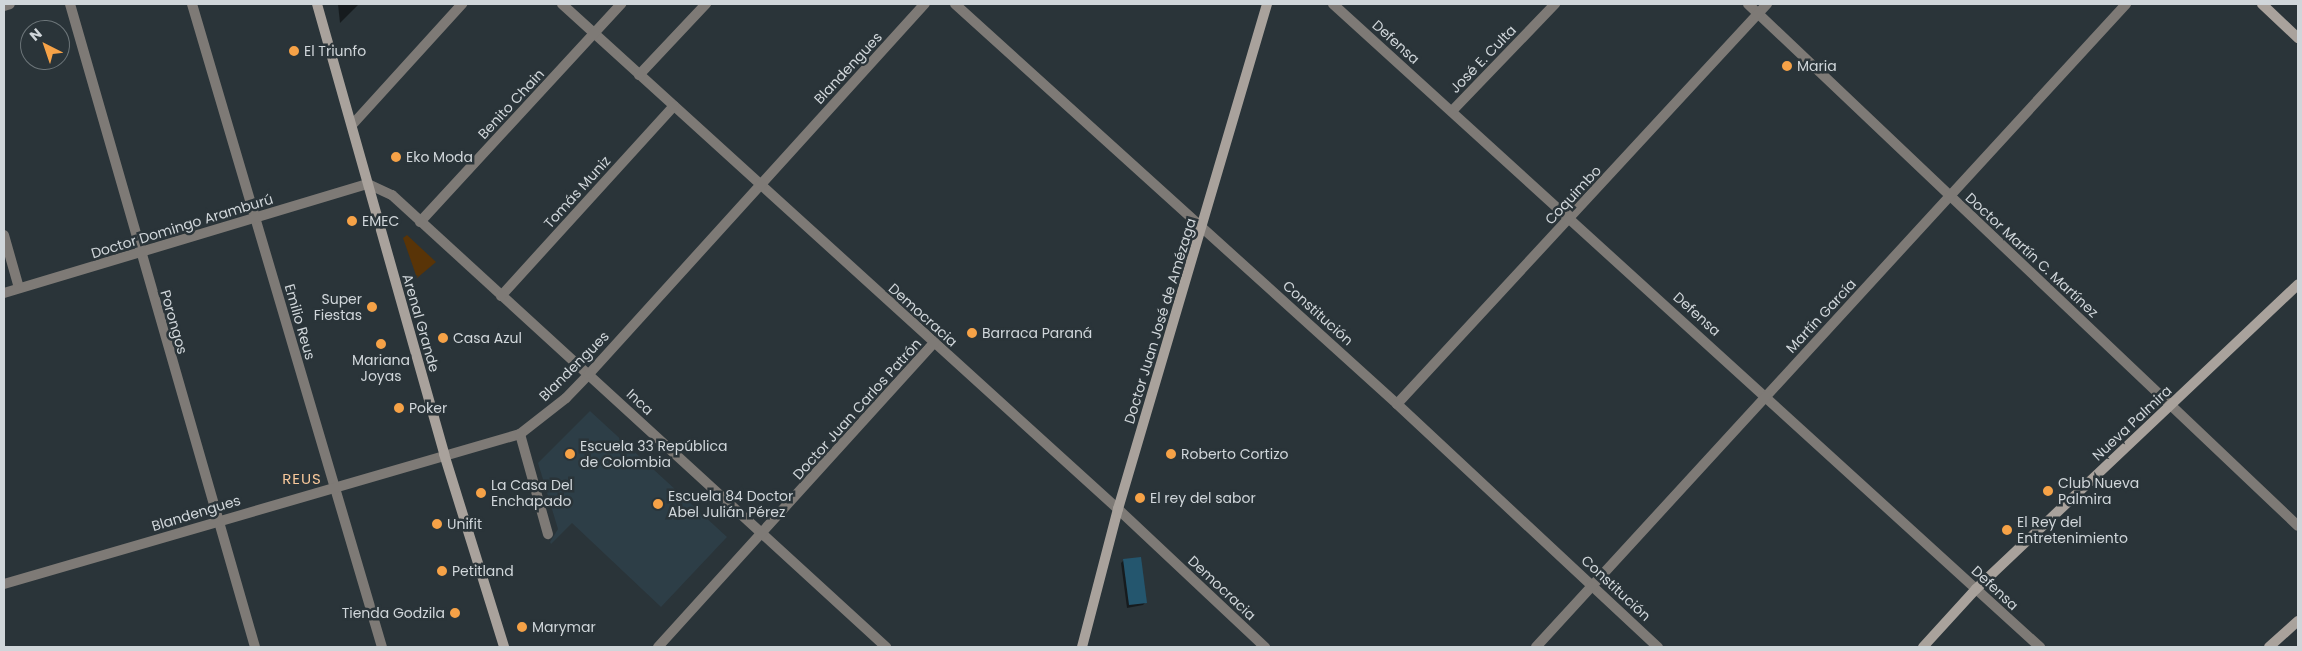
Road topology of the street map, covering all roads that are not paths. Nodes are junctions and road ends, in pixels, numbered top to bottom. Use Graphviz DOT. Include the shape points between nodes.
graph roads {
  1 [pos="10,4"];
  2 [pos="70,4"];
  3 [pos="192,4"];
  4 [pos="317,4"];
  5 [pos="462,4"];
  6 [pos="562,4"];
  7 [pos="622,4"];
  8 [pos="706,4"];
  9 [pos="925,4"];
  10 [pos="955,4"];
  11 [pos="1267,4"];
  12 [pos="1333,4"];
  13 [pos="1555,4"];
  14 [pos="1748,4"];
  15 [pos="1767,4"];
  16 [pos="2126,4"];
  17 [pos="2262,4"];
  18 [pos="4,6"];
  19 [pos="1758,14"];
  20 [pos="594,33"];
  21 [pos="2298,38"];
  22 [pos="639,75"];
  23 [pos="674,106"];
  24 [pos="1452,111"];
  25 [pos="352,125"];
  26 [pos="368,184"];
  27 [pos="759,185"];
  28 [pos="1952,197"];
  29 [pos="255,218"];
  30 [pos="1570,218"];
  31 [pos="420,222"];
  32 [pos="1202,228"];
  33 [pos="4,235"];
  34 [pos="140,254"];
  35 [pos="2298,284"];
  36 [pos="19,288"];
  37 [pos="4,293"];
  38 [pos="501,296"];
  39 [pos="934,343"];
  40 [pos="589,374"];
  41 [pos="1765,395"];
  42 [pos="1397,404"];
  43 [pos="2171,406"];
  44 [pos="520,434"];
  45 [pos="444,454"];
  46 [pos="334,486"];
  47 [pos="1118,509"];
  48 [pos="218,520"];
  49 [pos="2298,526"];
  50 [pos="548,534"];
  51 [pos="762,535"];
  52 [pos="4,584"];
  53 [pos="1593,585"];
  54 [pos="1976,589"];
  55 [pos="2298,621"];
  56 [pos="254,647"];
  57 [pos="382,647"];
  58 [pos="504,647"];
  59 [pos="658,647"];
  60 [pos="886,647"];
  61 [pos="1082,647"];
  62 [pos="1265,647"];
  63 [pos="1536,647"];
  64 [pos="1658,647"];
  65 [pos="1923,647"];
  66 [pos="2040,647"];
  67 [pos="2269,647"];
  1 -- 18 [label="street"];
  2 -- 34 [label="street, Porongos"];
  3 -- 29 [label="street, Emilio Reus"];
  4 -- 25 [label="street, Arenal Grande"];
  5 -- 25 [label="street"];
  6 -- 20 [label="street, Democracia"];
  7 -- 20 [label="street, Benito Chain"];
  8 -- 22 [label="street"];
  9 -- 27 [label="street, Blandengues"];
  10 -- 32 [label="street, Constitución"];
  11 -- 32 [label="street, Doctor Juan José de Amézaga"];
  12 -- 24 [label="street, Defensa"];
  13 -- 24 [label="street, José E. Culta"];
  14 -- 19 [label="street, Doctor Martín C. Martínez"];
  15 -- 19 [label="street, Coquimbo"];
  16 -- 28 [label="street, Martín García"];
  17 -- 21 [label="street"];
  19 -- 28 [label="street, Doctor Martín C. Martínez"];
  19 -- 30 [label="street, Coquimbo"];
  20 -- 22 [label="street, Democracia"];
  20 -- 31 [label="street, Benito Chain"];
  22 -- 23 [label="street, Democracia"];
  23 -- 27 [label="street, Democracia"];
  23 -- 38 [label="street, Tomás Muniz"];
  24 -- 30 [label="street, Defensa"];
  25 -- 26 [label="street, Arenal Grande"];
  26 -- 29 [label="street, Doctor Domingo Aramburú"];
  26 -- 31 [label="street, Inca" via="392,195"];
  26 -- 45 [label="street, Arenal Grande"];
  27 -- 39 [label="street, Democracia"];
  27 -- 40 [label="street, Blandengues"];
  28 -- 41 [label="street, Martín García"];
  28 -- 43 [label="street, Doctor Martín C. Martínez"];
  29 -- 34 [label="street, Doctor Domingo Aramburú"];
  29 -- 46 [label="street, Emilio Reus"];
  30 -- 41 [label="street, Defensa"];
  30 -- 42 [label="street, Coquimbo"];
  31 -- 38 [label="street, Inca"];
  32 -- 42 [label="street, Constitución"];
  32 -- 47 [label="street, Doctor Juan José de Amézaga"];
  33 -- 36 [label="street"];
  34 -- 36 [label="street, Doctor Domingo Aramburú"];
  34 -- 48 [label="street, Porongos"];
  35 -- 43 [label="street, Nueva Palmira"];
  36 -- 37 [label="street, Doctor Domingo Aramburú"];
  38 -- 40 [label="street, Inca"];
  39 -- 47 [label="street, Democracia"];
  39 -- 51 [label="street, Doctor Juan Carlos Patrón"];
  40 -- 44 [label="street, Blandengues" via="566,398"];
  40 -- 51 [label="street, Inca"];
  41 -- 53 [label="street, Martín García"];
  41 -- 54 [label="street, Defensa"];
  42 -- 53 [label="street, Constitución"];
  43 -- 49 [label="street, Doctor Martín C. Martínez"];
  43 -- 54 [label="street, Nueva Palmira"];
  44 -- 45 [label="street, Blandengues"];
  44 -- 50 [label="street"];
  45 -- 46 [label="street, Blandengues"];
  45 -- 58 [label="street, Arenal Grande"];
  46 -- 48 [label="street, Blandengues"];
  46 -- 57 [label="street, Emilio Reus"];
  47 -- 61 [label="street, Doctor Juan José de Amézaga"];
  47 -- 62 [label="street, Democracia"];
  48 -- 52 [label="street, Blandengues"];
  48 -- 56 [label="street, Porongos"];
  51 -- 59 [label="street, Doctor Juan Carlos Patrón"];
  51 -- 60 [label="street, Inca"];
  53 -- 63 [label="street, Martín García"];
  53 -- 64 [label="street, Constitución"];
  54 -- 65 [label="street, Nueva Palmira"];
  54 -- 66 [label="street, Defensa"];
  55 -- 67 [label="street"];
}
